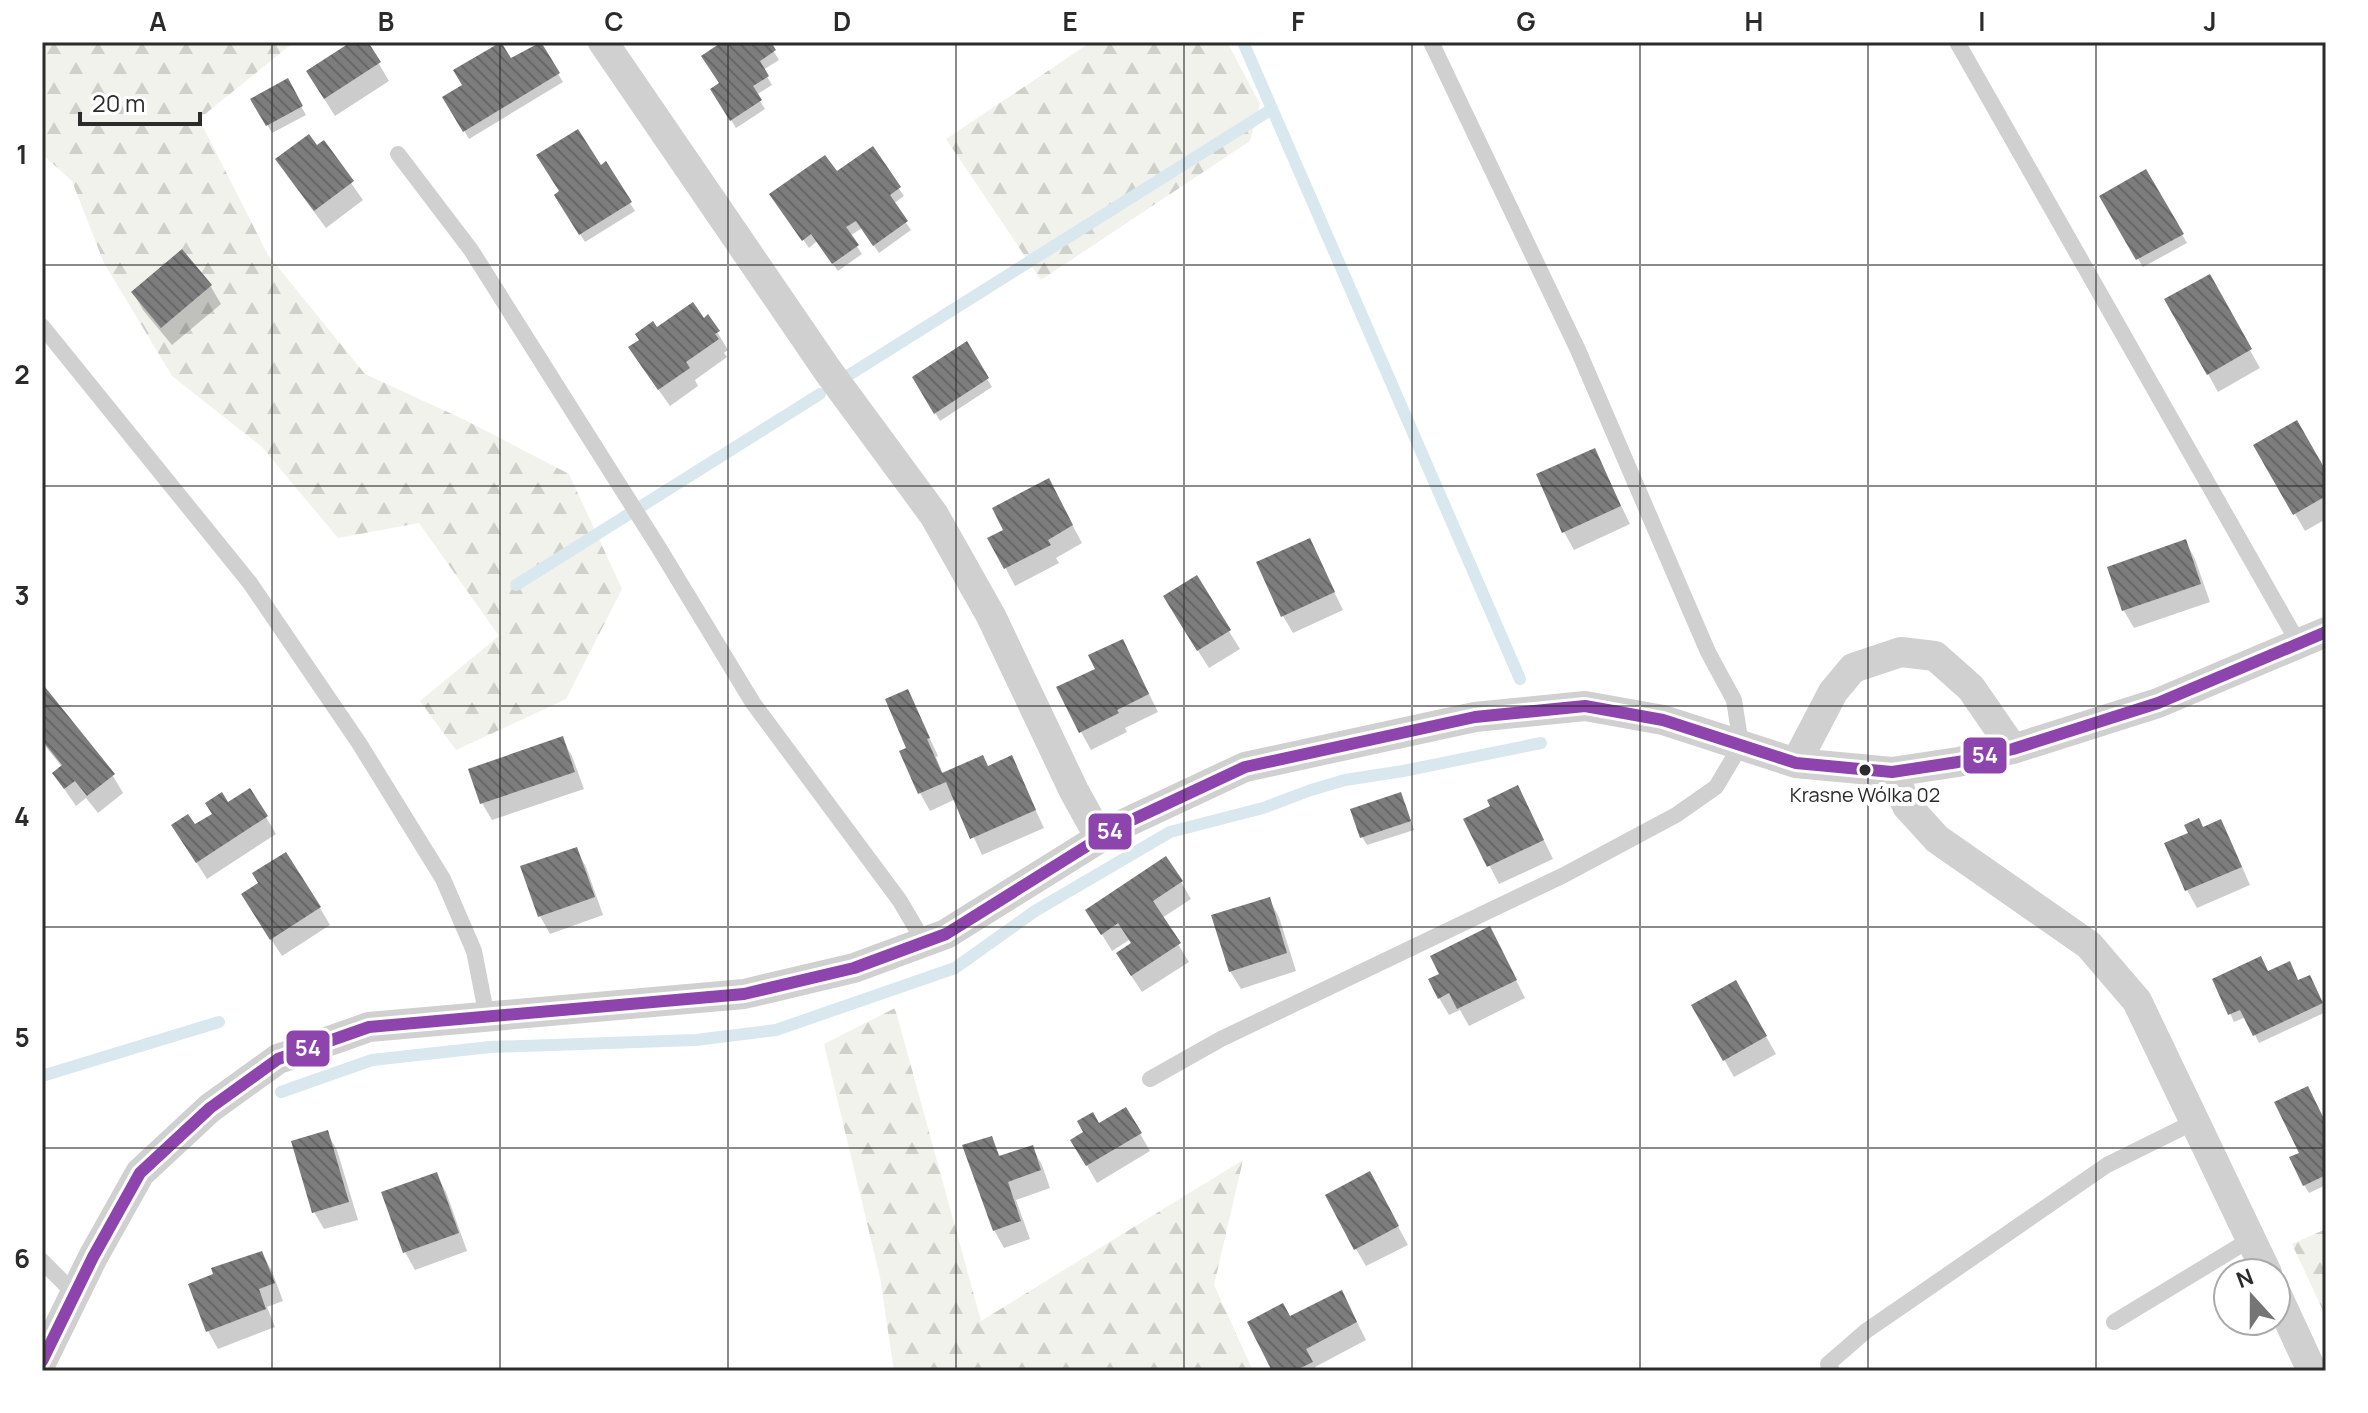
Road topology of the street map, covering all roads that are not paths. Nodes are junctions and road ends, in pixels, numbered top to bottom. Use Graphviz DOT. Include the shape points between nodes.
graph roads {
  1 [pos="603,42"];
  2 [pos="1431,42"];
  3 [pos="1957,42"];
  4 [pos="398,154"];
  5 [pos="42,326"];
  6 [pos="2312,638"];
  7 [pos="1741,745"];
  8 [pos="2013,749"];
  9 [pos="1796,763"];
  10 [pos="1892,772"];
  11 [pos="1100,838"];
  12 [pos="924,942"];
  13 [pos="487,1017"];
  14 [pos="1150,1079"];
  15 [pos="2196,1121"];
  16 [pos="2251,1239"];
  17 [pos="2259,1257"];
  18 [pos="42,1261"];
  19 [pos="75,1294"];
  20 [pos="2114,1322"];
  21 [pos="2292,1328"];
  22 [pos="42,1361"];
  23 [pos="1832,1371"];
  24 [pos="2312,1371"];
  1 -- 11 [label="street" via="828,371 934,515 991,616"];
  2 -- 7 [label="lane" via="1578,350 1708,652 1734,700"];
  3 -- 6 [label="lane"];
  4 -- 12 [label="lane" via="471,250 753,703 900,901"];
  5 -- 13 [label="lane" via="250,583 359,743 443,879 474,951"];
  6 -- 8 [label="street" via="2158,703"];
  7 -- 9 [label="street"];
  7 -- 11 [label="street" via="1663,720 1585,706 1475,717 1245,767"];
  7 -- 14 [label="lane" via="1716,787 1676,815"];
  8 -- 9 [label="street" via="1971,688 1935,656 1901,652 1853,668 1833,692"];
  8 -- 10 [label="street"];
  9 -- 10 [label="street"];
  10 -- 15 [label="street" via="1907,806 1937,839 2089,945 2137,1001"];
  11 -- 12 [label="street" via="946,934"];
  12 -- 13 [label="street" via="854,968 744,994"];
  13 -- 19 [label="street" via="369,1027 278,1059 210,1108 140,1173"];
  15 -- 16 [label="street"];
  15 -- 23 [label="lane" via="2107,1165 1866,1331 1828,1364"];
  16 -- 17 [label="street"];
  16 -- 20 [label="lane"];
  18 -- 19 [label="lane"];
  19 -- 22 [label="street"];
  21 -- 24 [label="street"];
}
